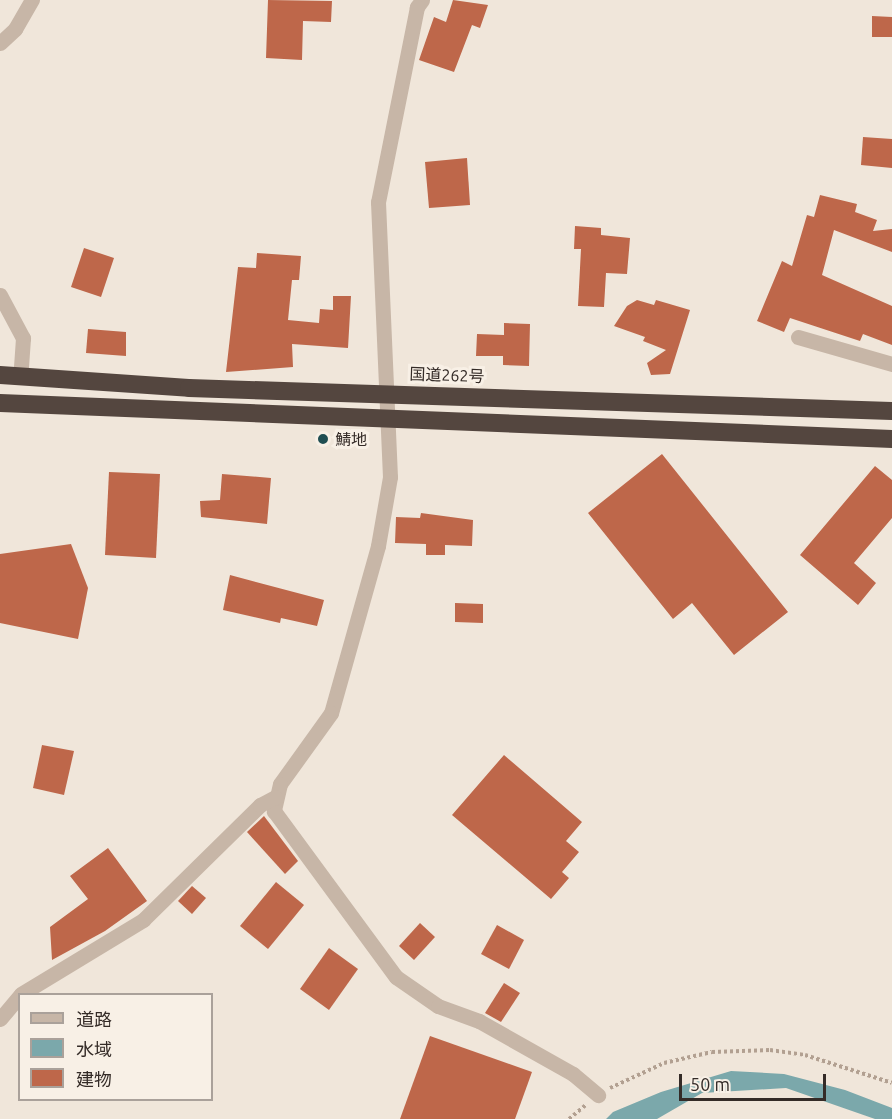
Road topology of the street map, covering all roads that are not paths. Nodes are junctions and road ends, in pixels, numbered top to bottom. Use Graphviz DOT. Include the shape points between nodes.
graph roads {
  1 [pos="32,0"];
  2 [pos="422,0"];
  3 [pos="0,43"];
  4 [pos="0,295"];
  5 [pos="798,337"];
  6 [pos="892,364"];
  7 [pos="0,375"];
  8 [pos="20,377"];
  9 [pos="387,393"];
  10 [pos="0,403"];
  11 [pos="892,411"];
  12 [pos="389,418"];
  13 [pos="892,439"];
  14 [pos="275,797"];
  15 [pos="23,993"];
  16 [pos="18,997"];
  17 [pos="0,1019"];
  18 [pos="598,1095"];
  1 -- 3 [label="street" via="20,22"];
  2 -- 9 [label="street" via="417,7 378,202"];
  4 -- 8 [label="street" via="23,338"];
  5 -- 6 [label="street"];
  7 -- 8 [label="highway, 国道262号"];
  8 -- 9 [label="highway, 国道262号" via="189,388"];
  9 -- 11 [label="highway, 国道262号"];
  9 -- 12 [label="street"];
  10 -- 12 [label="highway"];
  12 -- 13 [label="highway"];
  12 -- 14 [label="street" via="390,477 378,546 346,664 331,713"];
  14 -- 15 [label="street" via="260,805 142,920"];
  14 -- 18 [label="street" via="274,811 279,819 396,976 438,1006 479,1021 573,1074"];
  16 -- 17 [label="street"];
}
